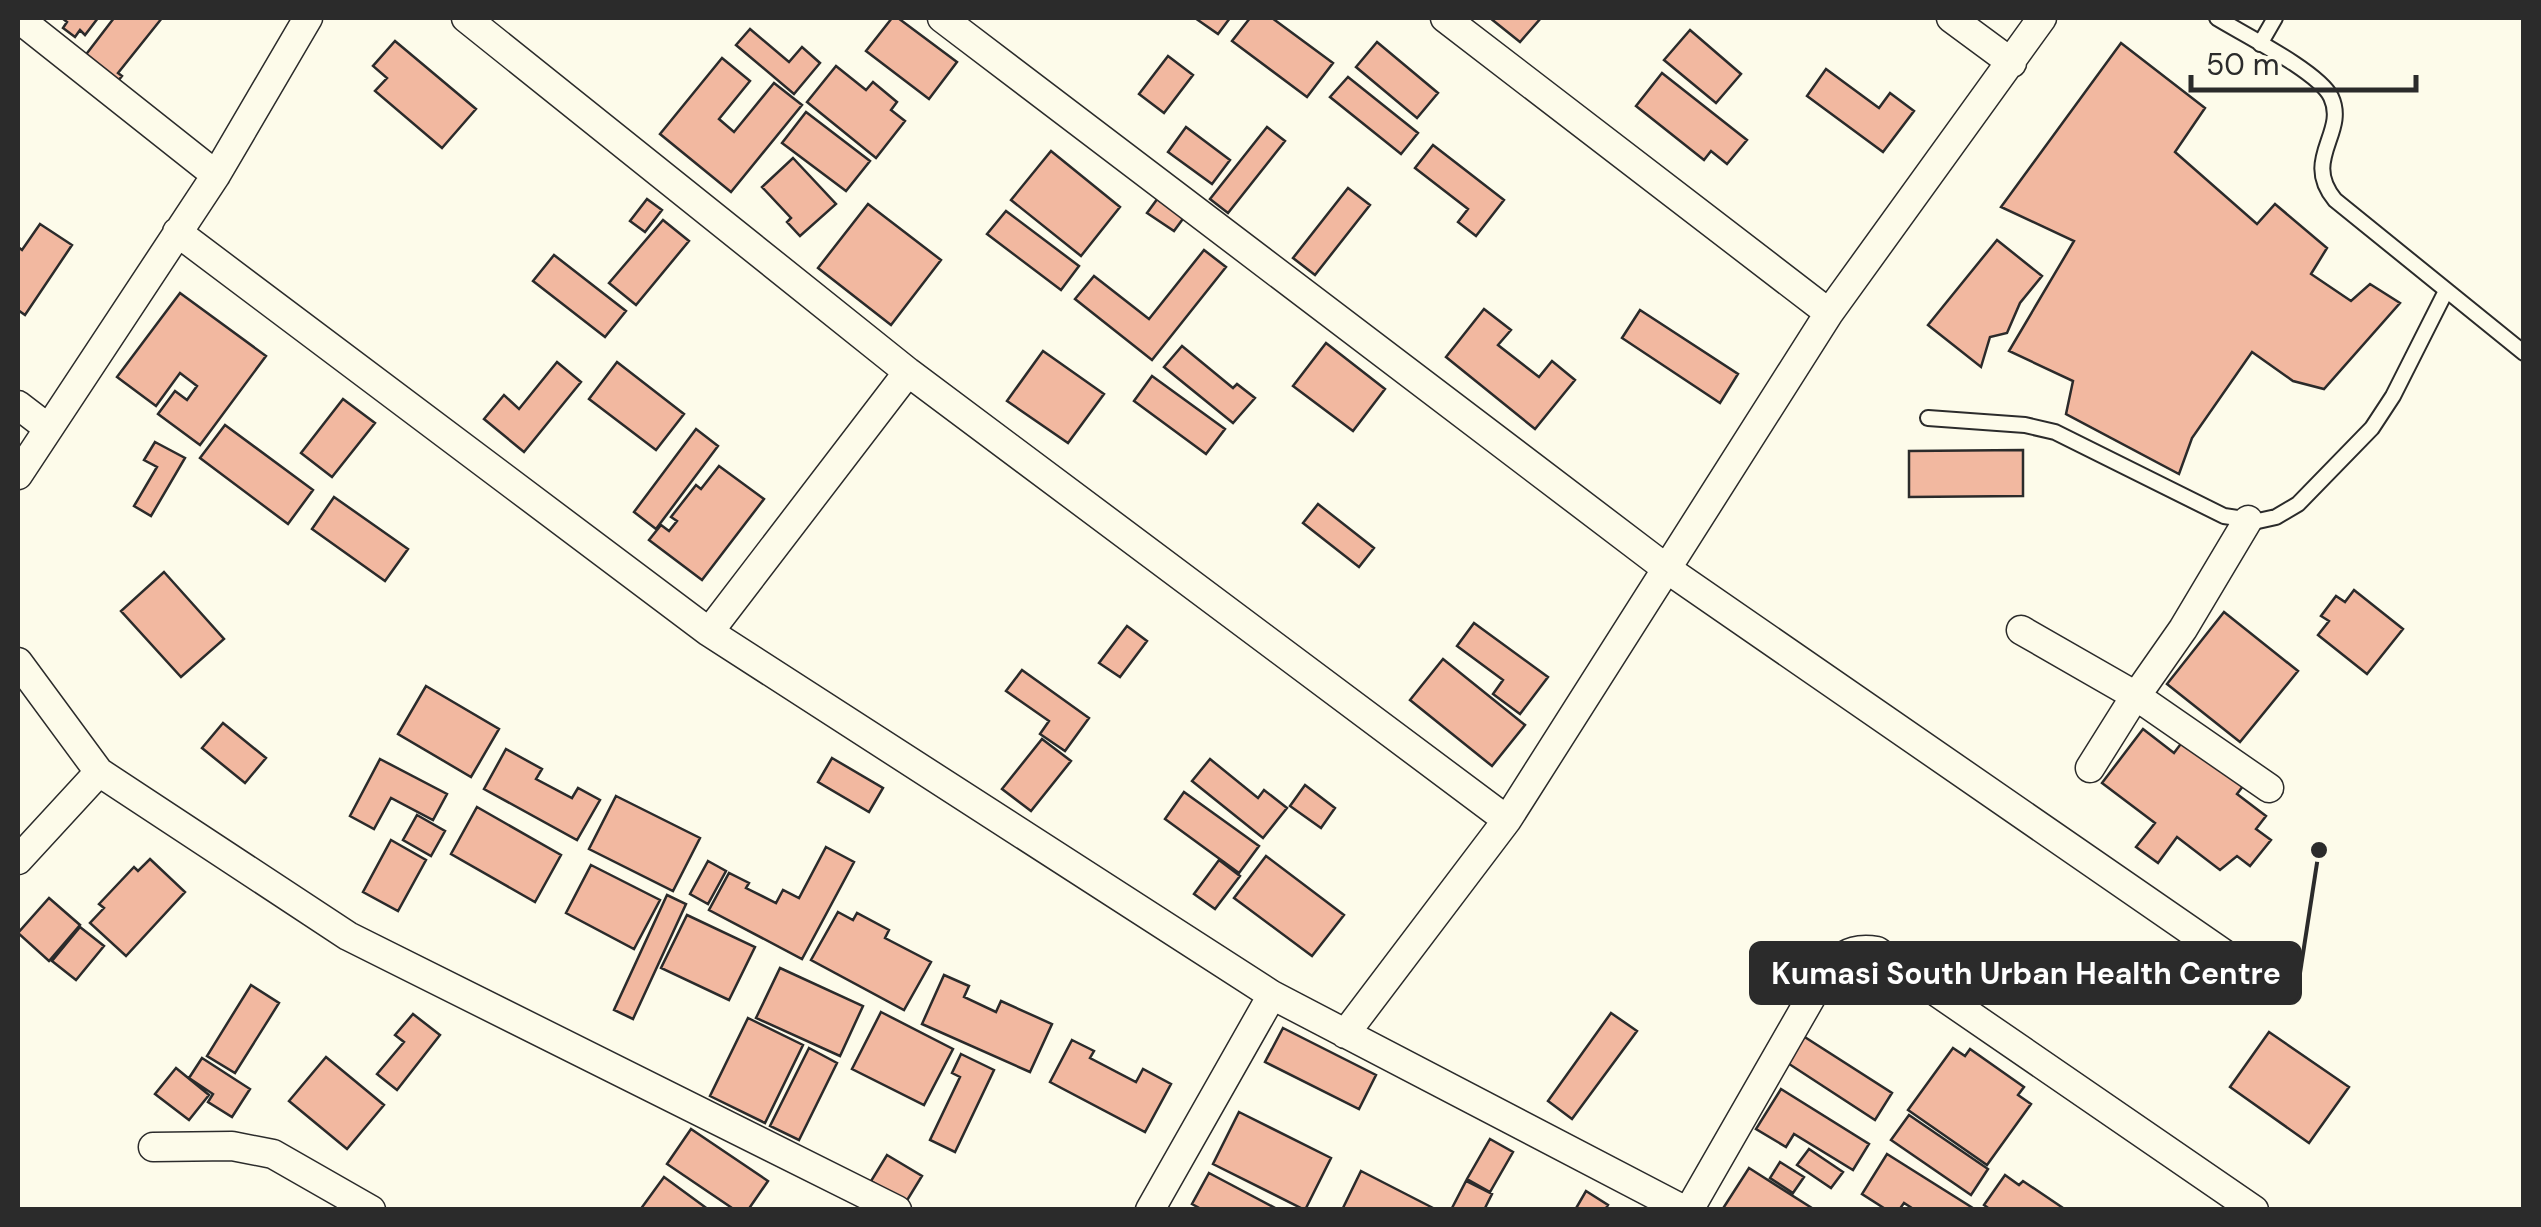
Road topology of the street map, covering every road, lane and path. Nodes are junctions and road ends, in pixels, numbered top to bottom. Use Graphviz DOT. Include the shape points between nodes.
graph roads {
  1 [pos="18,18"];
  2 [pos="308,18"];
  3 [pos="466,18"];
  4 [pos="942,18"];
  5 [pos="1445,18"];
  6 [pos="1951,18"];
  7 [pos="2042,18"];
  8 [pos="2217,18"];
  9 [pos="2276,18"];
  10 [pos="2260,44"];
  11 [pos="2012,63"];
  12 [pos="216,174"];
  13 [pos="178,232"];
  14 [pos="2446,291"];
  15 [pos="1829,313"];
  16 [pos="2524,353"];
  17 [pos="908,372"];
  18 [pos="18,405"];
  19 [pos="1928,418"];
  20 [pos="48,428"];
  21 [pos="18,475"];
  22 [pos="2248,520"];
  23 [pos="1667,569"];
  24 [pos="2021,630"];
  25 [pos="709,632"];
  26 [pos="18,662"];
  27 [pos="2136,696"];
  28 [pos="2090,768"];
  29 [pos="100,772"];
  30 [pos="2269,788"];
  31 [pos="1508,820"];
  32 [pos="18,860"];
  33 [pos="2246,970"];
  34 [pos="1272,996"];
  35 [pos="1345,1034"];
  36 [pos="153,1147"];
  37 [pos="371,1210"];
  38 [pos="897,1210"];
  39 [pos="1150,1210"];
  40 [pos="1686,1210"];
  41 [pos="2254,1210"];
  1 -- 12 [label="street"];
  2 -- 12 [label="street"];
  3 -- 17 [label="street"];
  4 -- 23 [label="street"];
  5 -- 15 [label="street"];
  6 -- 11 [label="street"];
  7 -- 11 [label="street"];
  8 -- 10 [label="lane"];
  9 -- 10 [label="lane"];
  10 -- 14 [label="lane" via="2320,81 2332,99 2321,174 2334,200"];
  11 -- 15 [label="street"];
  12 -- 13 [label="street"];
  13 -- 20 [label="street"];
  13 -- 25 [label="street"];
  14 -- 16 [label="lane"];
  14 -- 22 [label="lane" via="2372,428 2298,504 2276,518"];
  15 -- 23 [label="street"];
  17 -- 25 [label="street"];
  17 -- 31 [label="street"];
  18 -- 20 [label="street"];
  19 -- 22 [label="lane" via="2055,432 2224,516"];
  20 -- 21 [label="street"];
  22 -- 27 [label="street"];
  23 -- 31 [label="street"];
  23 -- 33 [label="street"];
  24 -- 27 [label="street"];
  25 -- 34 [label="street"];
  26 -- 29 [label="street"];
  27 -- 28 [label="street"];
  27 -- 30 [label="street"];
  29 -- 32 [label="street"];
  29 -- 38 [label="street" via="348,936"];
  31 -- 35 [label="street"];
  34 -- 35 [label="street"];
  34 -- 39 [label="street"];
  35 -- 40 [label="street"];
  36 -- 37 [label="street" via="232,1146 272,1154"];
  40 -- 41 [label="street" via="1821,980 1838,957 1862,948 1877,950"];
}
